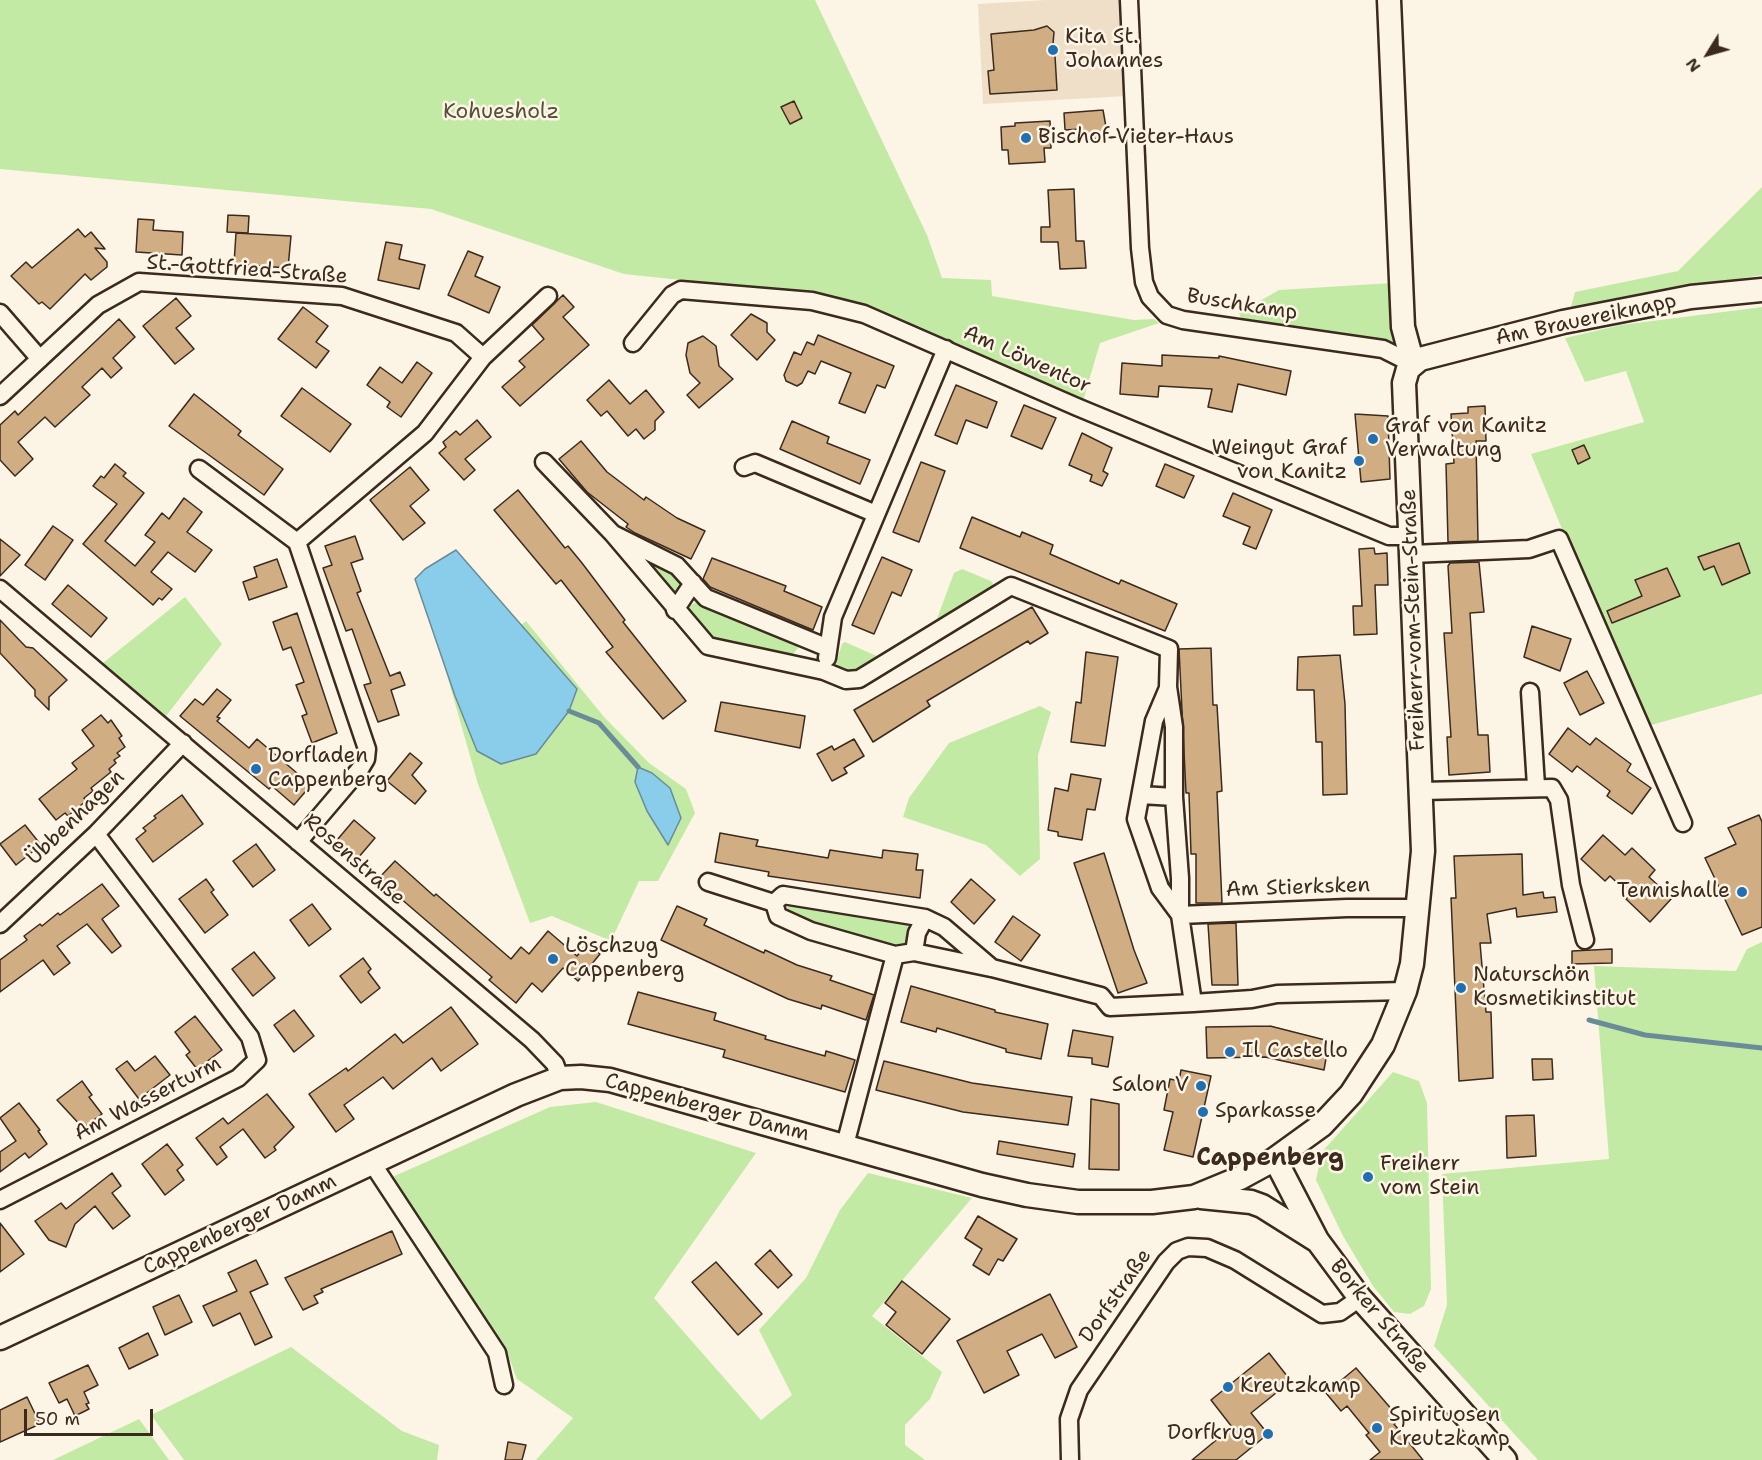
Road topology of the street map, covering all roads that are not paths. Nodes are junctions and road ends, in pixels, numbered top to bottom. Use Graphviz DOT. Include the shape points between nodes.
graph roads {
  1 [pos="1129,0"];
  2 [pos="1389,0"];
  3 [pos="1762,290"];
  4 [pos="548,296"];
  5 [pos="0,313"];
  6 [pos="633,343"];
  7 [pos="946,349"];
  8 [pos="483,357"];
  9 [pos="39,359"];
  10 [pos="1413,364"];
  11 [pos="0,396"];
  12 [pos="544,462"];
  13 [pos="744,467"];
  14 [pos="199,469"];
  15 [pos="876,514"];
  16 [pos="613,534"];
  17 [pos="297,542"];
  18 [pos="1411,545"];
  19 [pos="693,583"];
  20 [pos="0,589"];
  21 [pos="675,609"];
  22 [pos="828,648"];
  23 [pos="824,671"];
  24 [pos="1168,687"];
  25 [pos="1530,692"];
  26 [pos="183,743"];
  27 [pos="1536,786"];
  28 [pos="1422,791"];
  29 [pos="1141,795"];
  30 [pos="1174,797"];
  31 [pos="1683,823"];
  32 [pos="96,834"];
  33 [pos="298,842"];
  34 [pos="708,882"];
  35 [pos="774,903"];
  36 [pos="1418,908"];
  37 [pos="1180,915"];
  38 [pos="925,918"];
  39 [pos="0,924"];
  40 [pos="1585,940"];
  41 [pos="914,952"];
  42 [pos="895,955"];
  43 [pos="992,968"];
  44 [pos="1405,991"];
  45 [pos="1193,1003"];
  46 [pos="560,1078"];
  47 [pos="845,1145"];
  48 [pos="1275,1159"];
  49 [pos="372,1162"];
  50 [pos="1194,1197"];
  51 [pos="0,1200"];
  52 [pos="1317,1240"];
  53 [pos="1360,1298"];
  54 [pos="0,1338"];
  55 [pos="504,1385"];
  56 [pos="1070,1460"];
  57 [pos="1505,1460"];
  1 -- 10 [label="street, Buschkamp" via="1140,248 1150,297 1167,315 1183,320 1383,349"];
  2 -- 10 [label="main road" via="1403,327"];
  3 -- 10 [label="main road, Am Brauereiknapp" via="1620,309 1420,359"];
  4 -- 8 [label="street"];
  5 -- 9 [label="street"];
  6 -- 7 [label="street, Am Löwentor" via="672,295 681,290 813,301 864,314"];
  7 -- 15 [label="street"];
  7 -- 18 [label="street, Am Löwentor"];
  8 -- 9 [label="street, St.-Gottfried-Straße" via="456,333 342,296 138,282 98,305"];
  8 -- 17 [label="street" via="425,433"];
  9 -- 11 [label="street, St.-Gottfried-Straße"];
  10 -- 18 [label="main road, Freiherr-vom-Stein-Straße" via="1404,383"];
  12 -- 16 [label="street"];
  13 -- 15 [label="street" via="755,463"];
  14 -- 17 [label="street"];
  15 -- 22 [label="street" via="833,617"];
  16 -- 19 [label="street" via="677,566"];
  16 -- 21 [label="street"];
  17 -- 33 [label="street" via="367,749 360,769"];
  18 -- 28 [label="main road, Freiherr-vom-Stein-Straße"];
  18 -- 31 [label="street, Am Löwentor" via="1528,549 1559,539"];
  19 -- 21 [label="street"];
  19 -- 22 [label="street" via="706,598"];
  20 -- 26 [label="street, Rosenstraße"];
  21 -- 23 [label="street" via="708,646"];
  22 -- 23 [label="street"];
  23 -- 24 [label="street" via="846,680 859,679 1011,586 1168,649"];
  24 -- 29 [label="street" via="1154,721"];
  24 -- 30 [label="street" via="1174,727"];
  25 -- 27 [label="street"];
  26 -- 32 [label="street, Übbenhagen"];
  26 -- 33 [label="street, Rosenstraße"];
  27 -- 28 [label="street"];
  27 -- 40 [label="street" via="1552,788 1559,800 1571,885"];
  28 -- 36 [label="main road, Freiherr-vom-Stein-Straße" via="1423,851"];
  29 -- 30 [label="street"];
  29 -- 37 [label="street" via="1136,819 1140,835 1160,888"];
  30 -- 37 [label="street"];
  32 -- 39 [label="street, Übbenhagen"];
  32 -- 51 [label="street, Am Wasserturm" via="250,1037 257,1060 238,1078"];
  33 -- 46 [label="street, Rosenstraße" via="532,1040 555,1064"];
  34 -- 35 [label="street"];
  35 -- 38 [label="street" via="783,895"];
  35 -- 42 [label="street" via="778,916 811,931"];
  36 -- 37 [label="street, Am Stierksken"];
  36 -- 44 [label="main road, Freiherr-vom-Stein-Straße"];
  37 -- 45 [label="street"];
  38 -- 41 [label="street"];
  38 -- 43 [label="street" via="944,927"];
  41 -- 42 [label="street"];
  41 -- 43 [label="street"];
  42 -- 47 [label="street"];
  43 -- 45 [label="street" via="1101,996 1110,1007"];
  44 -- 45 [label="street" via="1287,994"];
  44 -- 48 [label="main road, Freiherr-vom-Stein-Straße" via="1383,1045 1351,1094 1322,1125"];
  46 -- 47 [label="main road, Cappenberger Damm" via="610,1080"];
  46 -- 49 [label="main road, Cappenberger Damm"];
  47 -- 50 [label="main road, Cappenberger Damm" via="1027,1195 1108,1203"];
  48 -- 50 [label="main road, Cappenberger Damm"];
  48 -- 52 [label="main road, Borker Straße"];
  49 -- 54 [label="main road, Cappenberger Damm"];
  49 -- 55 [label="street" via="497,1353"];
  50 -- 52 [label="main road" via="1262,1206"];
  52 -- 53 [label="main road, Borker Straße"];
  53 -- 56 [label="street, Dorfstraße" via="1340,1312 1322,1314 1235,1260 1208,1248 1177,1251 1079,1390 1069,1419"];
  53 -- 57 [label="main road, Borker Straße"];
}
